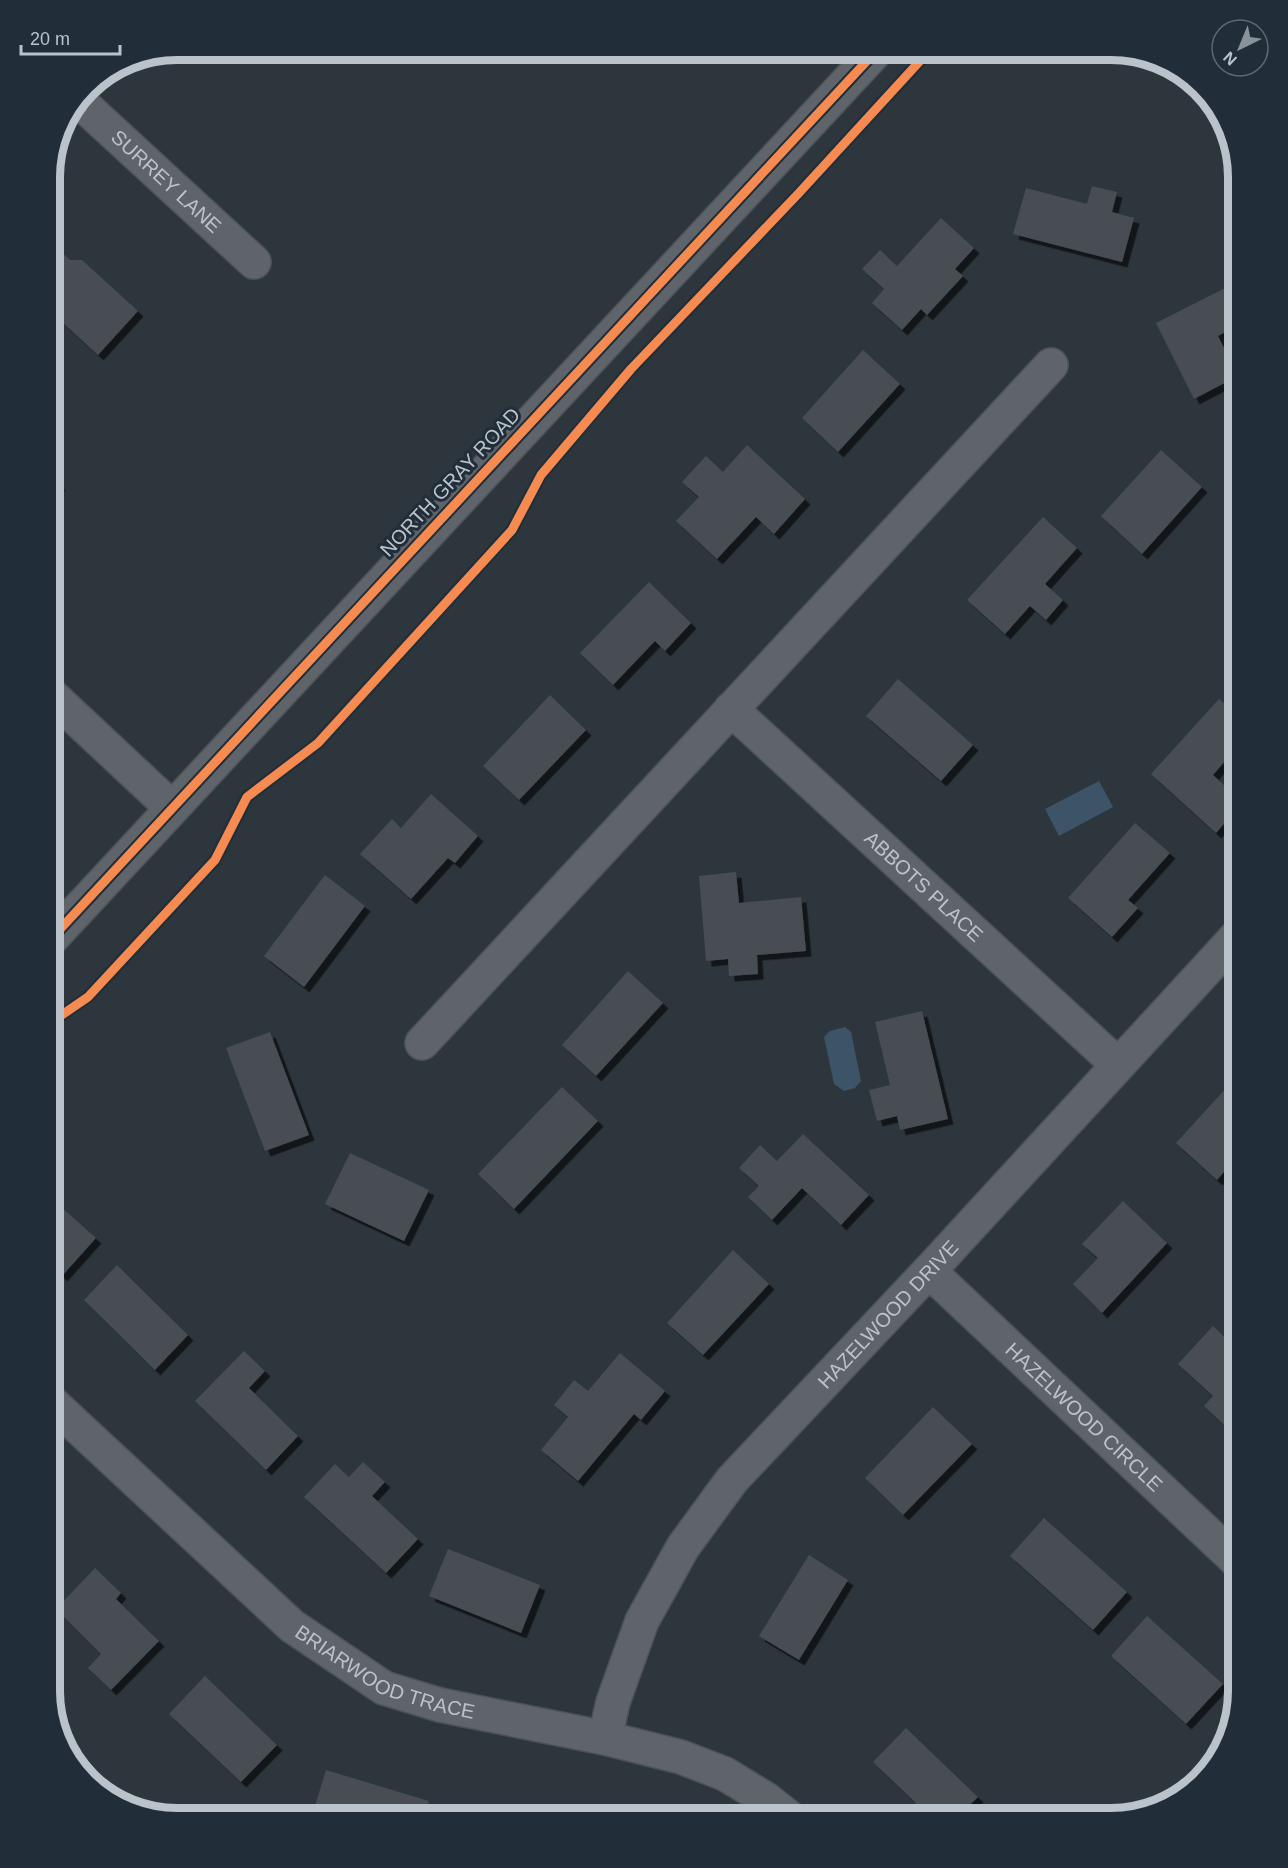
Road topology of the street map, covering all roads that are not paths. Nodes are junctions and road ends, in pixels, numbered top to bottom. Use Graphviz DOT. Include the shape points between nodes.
graph roads {
  1 [pos="867,60"];
  2 [pos="84,106"];
  3 [pos="254,262"];
  4 [pos="1051,364"];
  5 [pos="60,703"];
  6 [pos="731,709"];
  7 [pos="172,808"];
  8 [pos="60,929"];
  9 [pos="1228,947"];
  10 [pos="422,1043"];
  11 [pos="1118,1065"];
  12 [pos="929,1271"];
  13 [pos="60,1410"];
  14 [pos="1228,1552"];
  15 [pos="604,1738"];
  16 [pos="777,1808"];
  1 -- 7 [label="street, NORTH GRAY ROAD"];
  2 -- 3 [label="street, SURREY LANE"];
  4 -- 6 [label="street"];
  5 -- 7 [label="street"];
  6 -- 10 [label="street"];
  6 -- 11 [label="street, ABBOTS PLACE"];
  7 -- 8 [label="street, NORTH GRAY ROAD"];
  9 -- 11 [label="street, HAZELWOOD DRIVE"];
  11 -- 12 [label="street, HAZELWOOD DRIVE"];
  12 -- 14 [label="street, HAZELWOOD CIRCLE"];
  12 -- 15 [label="street, HAZELWOOD DRIVE" via="732,1480 683,1547 642,1621"];
  13 -- 15 [label="street, BRIARWOOD TRACE" via="292,1626 384,1688 440,1705"];
  15 -- 16 [label="street, BRIARWOOD TRACE" via="681,1757 725,1774"];
}
